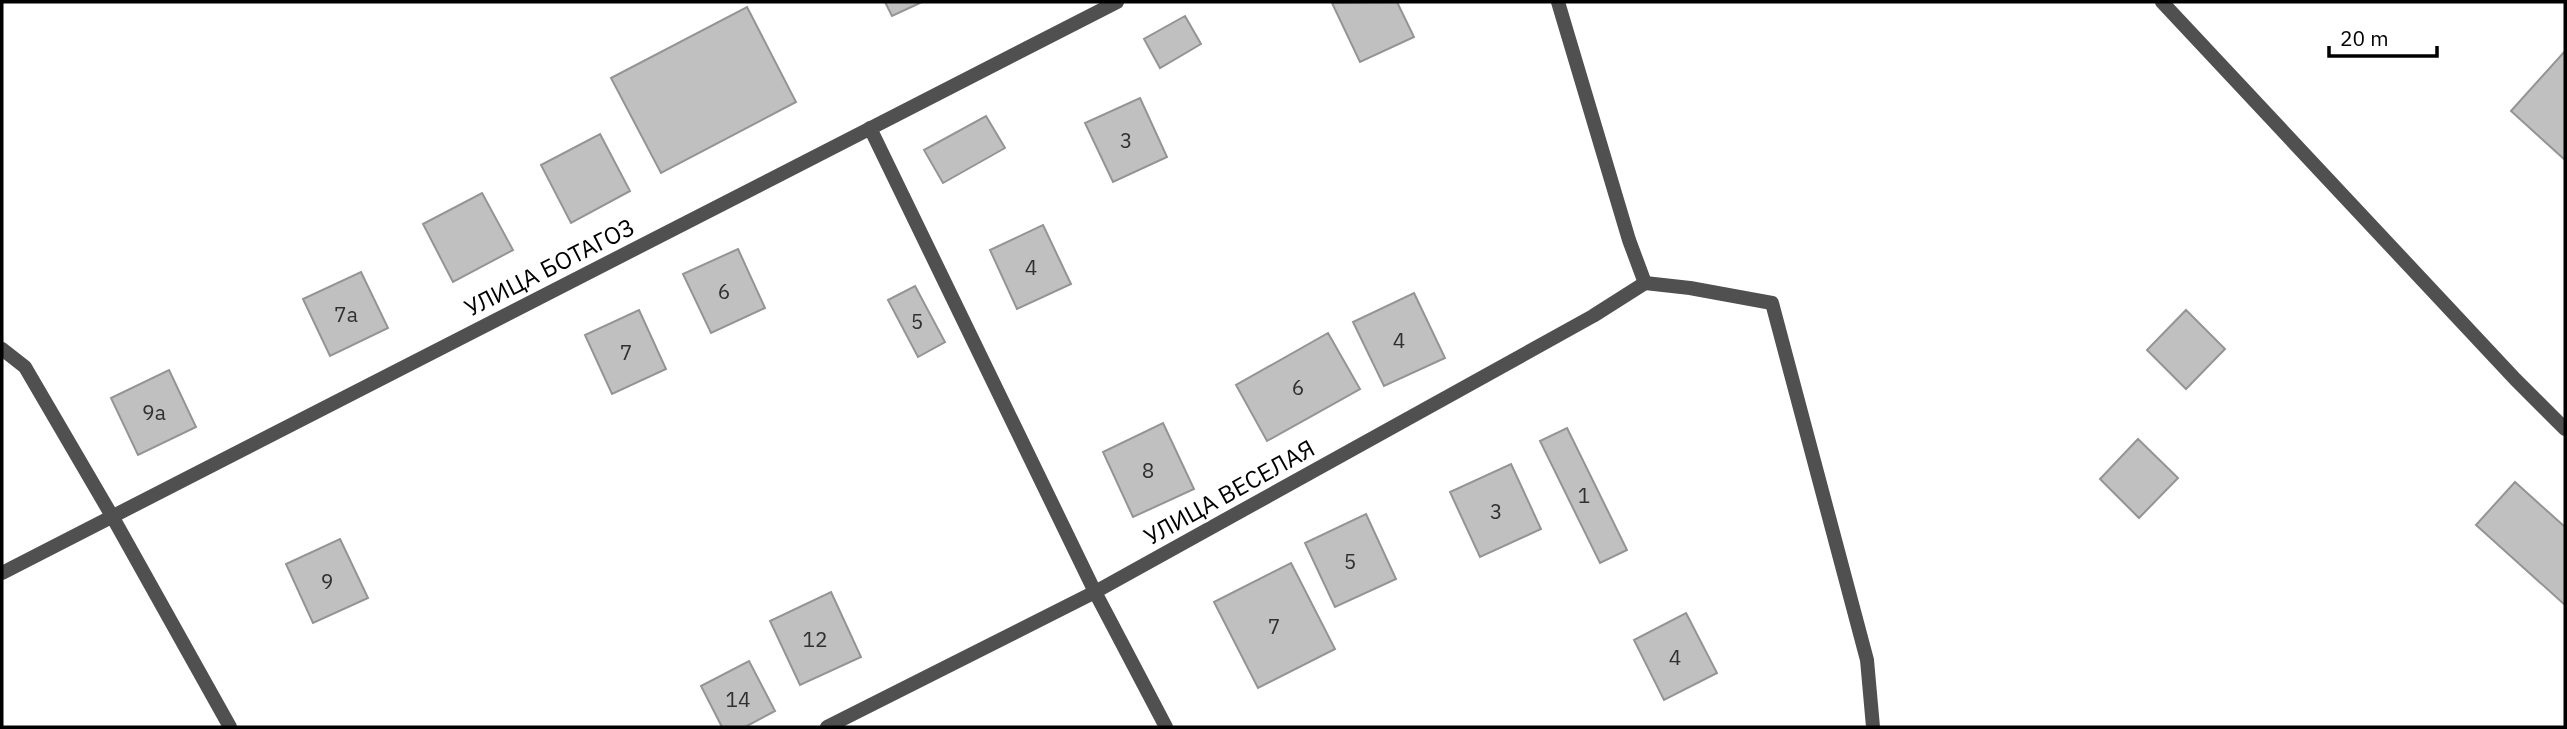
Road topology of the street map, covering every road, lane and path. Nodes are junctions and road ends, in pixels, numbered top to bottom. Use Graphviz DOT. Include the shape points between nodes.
graph roads {
  1 [pos="1118,2"];
  2 [pos="1558,2"];
  3 [pos="2162,2"];
  4 [pos="870,128"];
  5 [pos="1646,283"];
  6 [pos="2,349"];
  7 [pos="2565,429"];
  8 [pos="112,516"];
  9 [pos="2,573"];
  10 [pos="1095,593"];
  11 [pos="230,727"];
  12 [pos="827,727"];
  13 [pos="1166,727"];
  14 [pos="1873,727"];
  1 -- 4 [label="street, УЛИЦА БОТАГОЗ"];
  2 -- 5 [label="street"];
  3 -- 7 [label="street"];
  4 -- 8 [label="street, УЛИЦА БОТАГОЗ"];
  4 -- 10 [label="street"];
  5 -- 10 [label="street, УЛИЦА ВЕСЕЛАЯ"];
  5 -- 14 [label="street" via="1772,303 1867,660"];
  6 -- 8 [label="street" via="25,367"];
  8 -- 9 [label="street, УЛИЦА БОТАГОЗ"];
  8 -- 11 [label="street"];
  10 -- 12 [label="street, УЛИЦА ВЕСЕЛАЯ"];
  10 -- 13 [label="street"];
}
